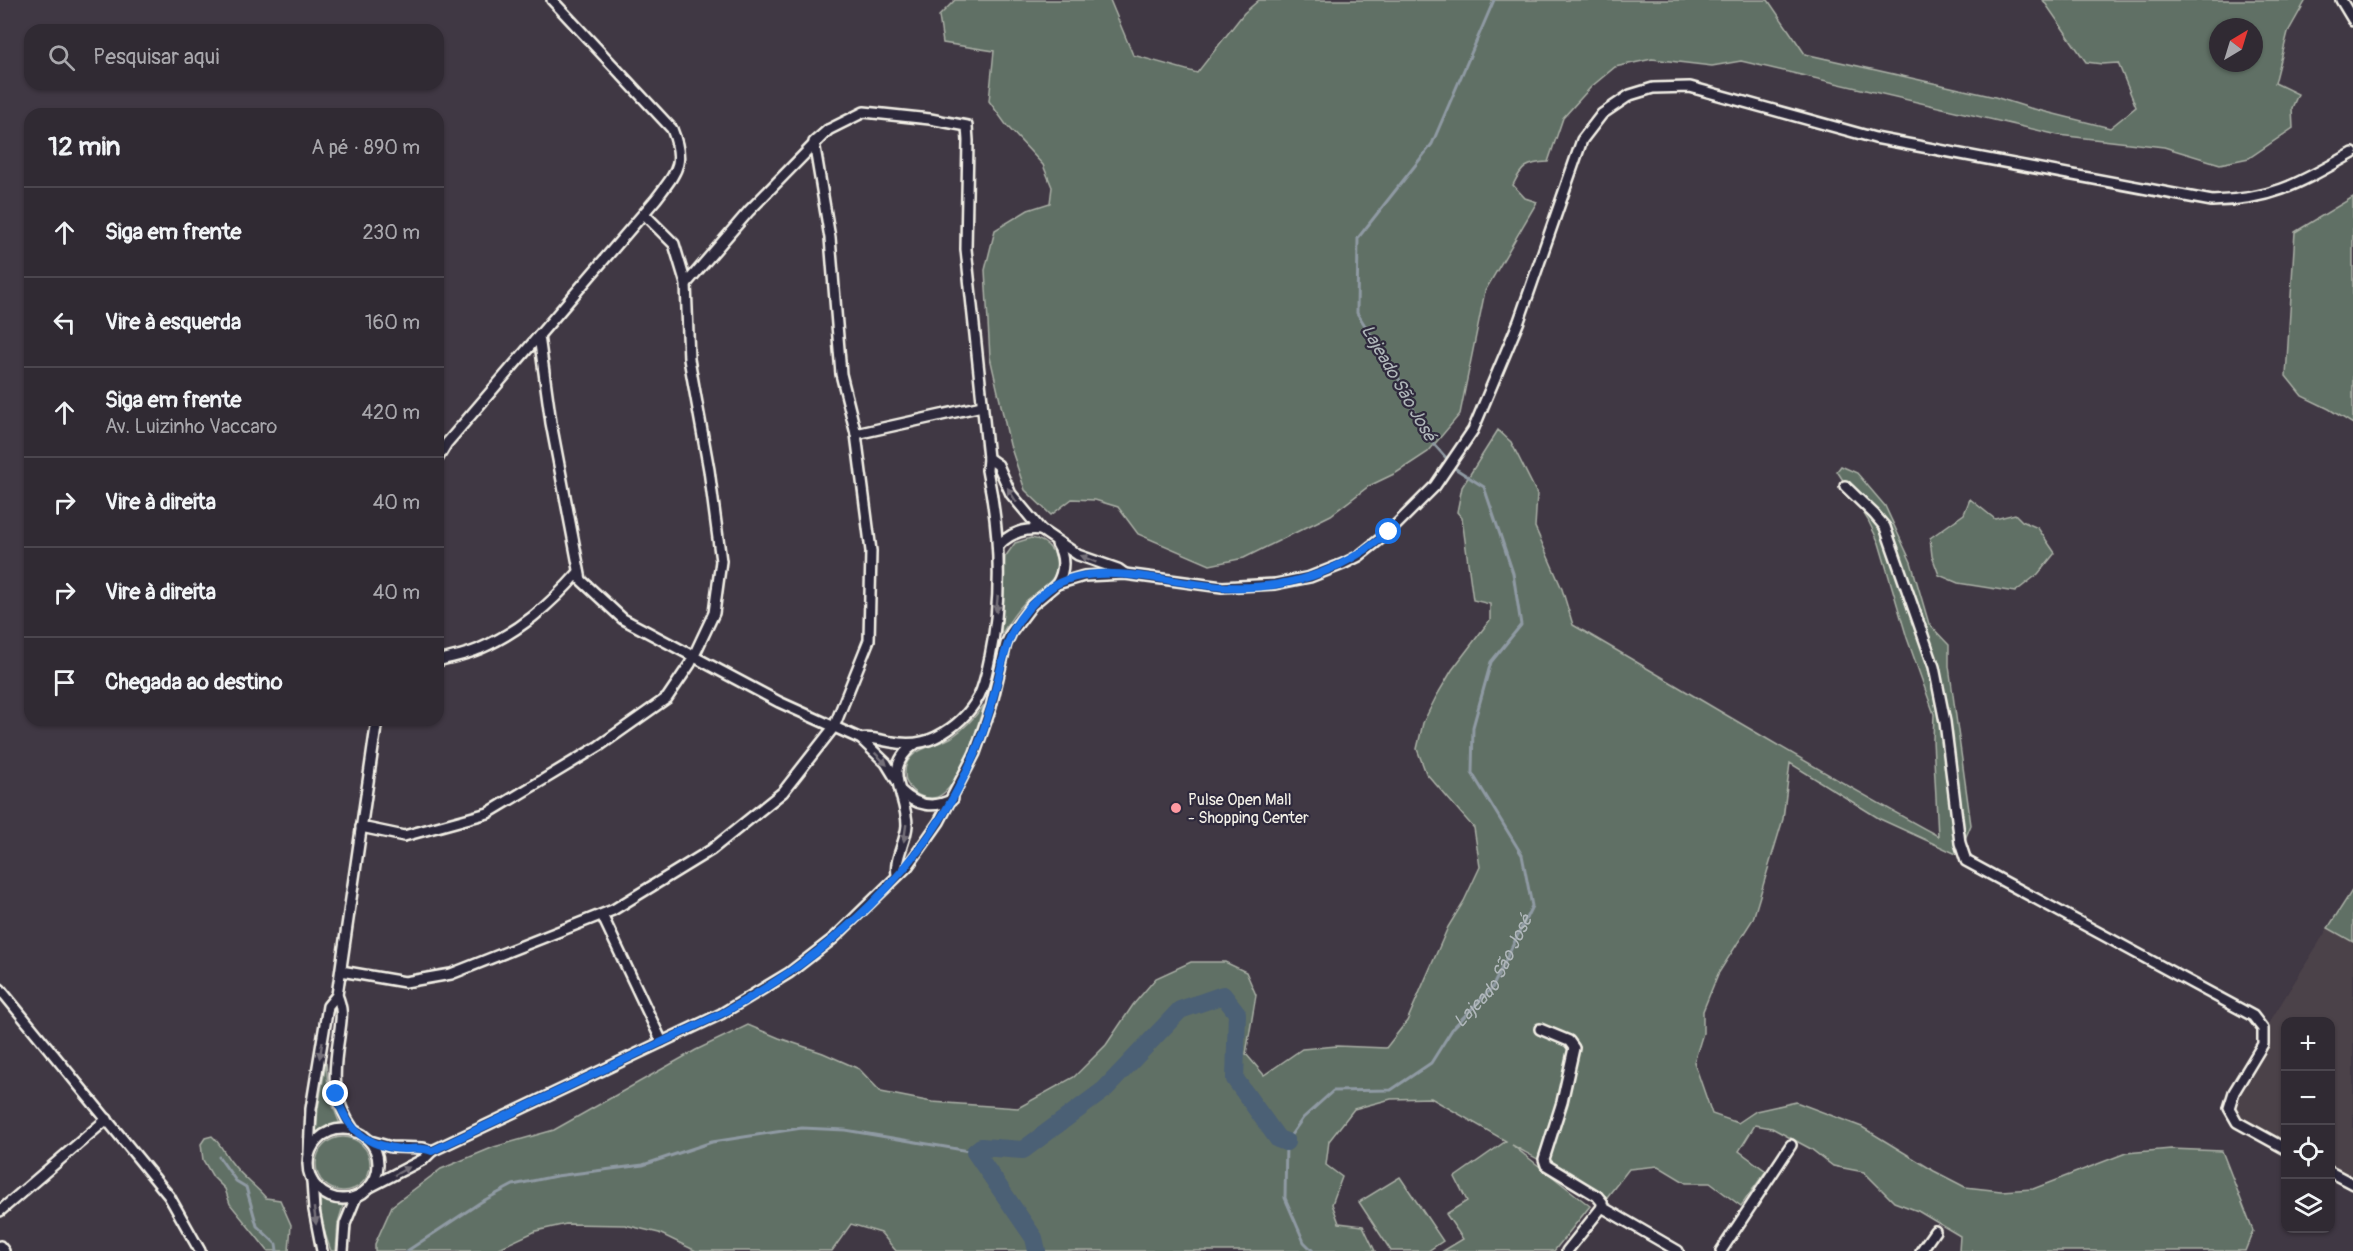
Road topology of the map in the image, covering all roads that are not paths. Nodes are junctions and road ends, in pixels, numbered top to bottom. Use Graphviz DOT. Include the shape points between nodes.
graph roads {
  1 [pos="552,0"];
  2 [pos="2341,0"];
  3 [pos="2353,20"];
  4 [pos="814,142"];
  5 [pos="2353,153"];
  6 [pos="644,214"];
  7 [pos="686,284"];
  8 [pos="539,336"];
  9 [pos="982,406"];
  10 [pos="856,434"];
  11 [pos="444,448"];
  12 [pos="988,458"];
  13 [pos="1845,486"];
  14 [pos="1041,530"];
  15 [pos="1053,540"];
  16 [pos="998,546"];
  17 [pos="579,572"];
  18 [pos="1125,574"];
  19 [pos="1057,584"];
  20 [pos="694,657"];
  21 [pos="444,659"];
  22 [pos="376,726"];
  23 [pos="834,727"];
  24 [pos="861,739"];
  25 [pos="915,744"];
  26 [pos="899,786"];
  27 [pos="953,799"];
  28 [pos="361,827"];
  29 [pos="897,874"];
  30 [pos="602,915"];
  31 [pos="341,971"];
  32 [pos="0,989"];
  33 [pos="337,995"];
  34 [pos="1540,1029"];
  35 [pos="662,1042"];
  36 [pos="107,1119"];
  37 [pos="355,1132"];
  38 [pos="369,1141"];
  39 [pos="1791,1145"];
  40 [pos="2281,1146"];
  41 [pos="432,1151"];
  42 [pos="309,1156"];
  43 [pos="2335,1175"];
  44 [pos="312,1181"];
  45 [pos="2353,1184"];
  46 [pos="370,1187"];
  47 [pos="356,1197"];
  48 [pos="1602,1207"];
  49 [pos="0,1211"];
  50 [pos="1935,1231"];
  51 [pos="0,1246"];
  52 [pos="4,1251"];
  53 [pos="200,1251"];
  54 [pos="322,1251"];
  55 [pos="343,1251"];
  56 [pos="1567,1251"];
  57 [pos="1678,1251"];
  58 [pos="1721,1251"];
  59 [pos="1921,1251"];
  1 -- 6 [label="street" via="672,129 681,150 676,172"];
  2 -- 3 [label="street"];
  4 -- 7 [label="street"];
  4 -- 9 [label="street" via="828,130 864,112 967,126 966,249"];
  4 -- 10 [label="street" via="830,238 841,374"];
  5 -- 18 [label="street" via="2280,191 2212,201 1875,138 1690,87 1665,86 1641,91 1602,114 1582,140 1519,321 1473,430 1449,468 1411,512 1351,560 1310,577 1239,588"];
  6 -- 7 [label="street" via="674,244"];
  6 -- 8 [label="street"];
  7 -- 20 [label="street" via="689,359 721,561 714,613"];
  8 -- 11 [label="street"];
  8 -- 17 [label="street"];
  9 -- 10 [label="street"];
  9 -- 12 [label="street"];
  10 -- 23 [label="street" via="871,551 869,640"];
  14 -- 12 [label="street, one-way" via="1011,494 998,465"];
  12 -- 16 [label="street"];
  13 -- 40 [label="street" via="1885,527 1934,667 1966,861 2253,1017 2263,1029 2263,1044 2234,1092 2229,1108 2237,1122"];
  14 -- 15 [label="street"];
  14 -- 16 [label="street" via="1019,531"];
  18 -- 15 [label="street, one-way"];
  15 -- 19 [label="street" via="1064,564"];
  16 -- 25 [label="street, one-way" via="998,598 984,685 956,724"];
  17 -- 20 [label="street" via="581,580 623,619"];
  17 -- 21 [label="street" via="552,603 521,626 478,650"];
  18 -- 19 [label="street" via="1084,576"];
  19 -- 27 [label="street" via="1030,607 1011,633 983,730"];
  20 -- 23 [label="street"];
  20 -- 28 [label="street" via="667,698 599,746 488,813 404,836"];
  22 -- 28 [label="street"];
  23 -- 24 [label="street"];
  23 -- 30 [label="street" via="783,792 711,850"];
  24 -- 25 [label="street"];
  24 -- 26 [label="street, one-way" via="886,763"];
  25 -- 26 [label="street" via="901,758 897,769"];
  26 -- 27 [label="street" via="912,800 925,804"];
  26 -- 29 [label="street, one-way" via="907,823 904,845 895,865"];
  27 -- 29 [label="street" via="924,845"];
  28 -- 31 [label="street"];
  29 -- 35 [label="street" via="857,918 796,968 745,1001"];
  30 -- 31 [label="street" via="451,974 405,982"];
  30 -- 35 [label="street"];
  31 -- 33 [label="street"];
  32 -- 36 [label="street"];
  33 -- 37 [label="street" via="343,1008 334,1083 342,1112"];
  33 -- 42 [label="street, one-way" via="328,1006 326,1017 311,1109"];
  34 -- 48 [label="street" via="1569,1041 1574,1048 1544,1159 1546,1165 1597,1197"];
  35 -- 41 [label="street"];
  36 -- 49 [label="street"];
  36 -- 53 [label="street" via="169,1196"];
  37 -- 38 [label="street"];
  37 -- 42 [label="street" via="330,1132 317,1141"];
  38 -- 41 [label="street"];
  38 -- 46 [label="street" via="378,1164"];
  39 -- 58 [label="street"];
  46 -- 41 [label="street, one-way"];
  42 -- 44 [label="street"];
  43 -- 45 [label="street"];
  44 -- 47 [label="street" via="331,1197"];
  44 -- 54 [label="street, one-way"];
  46 -- 47 [label="street"];
  47 -- 55 [label="street" via="345,1224"];
  48 -- 56 [label="street"];
  48 -- 57 [label="street"];
  50 -- 59 [label="street"];
  51 -- 52 [label="street"];
}
